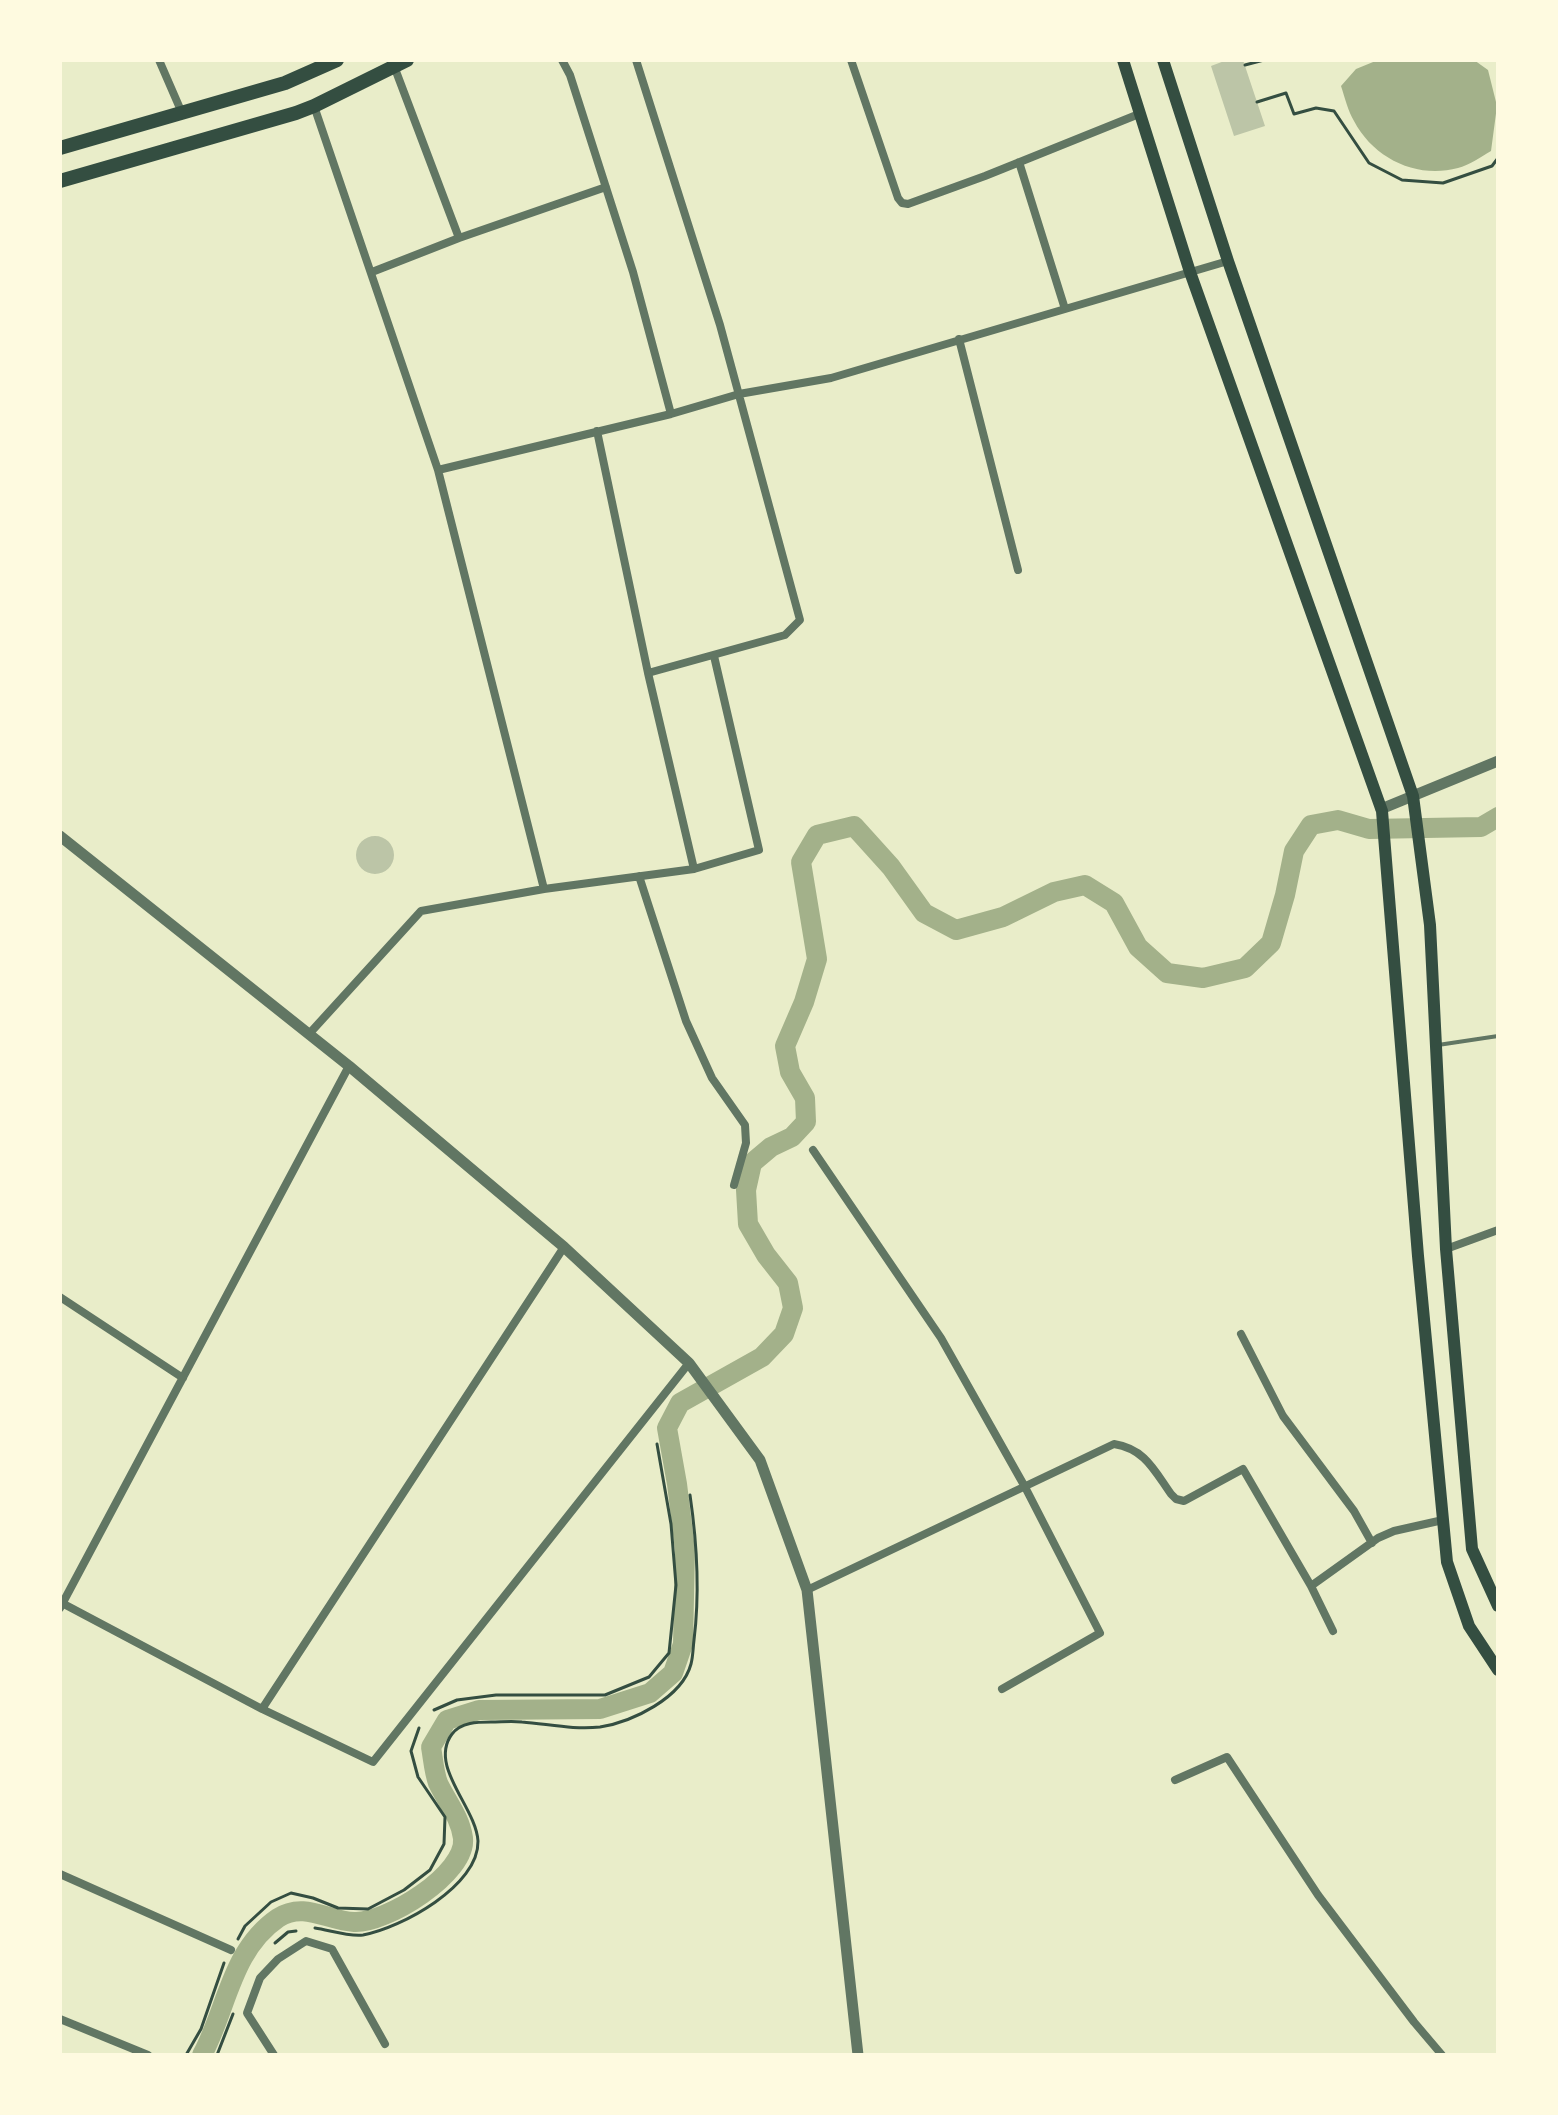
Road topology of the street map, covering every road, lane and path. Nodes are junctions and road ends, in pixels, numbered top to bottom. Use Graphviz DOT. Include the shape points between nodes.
graph roads {
  1 [pos="159,60"];
  2 [pos="337,60"];
  3 [pos="562,60"];
  4 [pos="636,60"];
  5 [pos="851,60"];
  6 [pos="1123,60"];
  7 [pos="1163,60"];
  8 [pos="1264,60"];
  9 [pos="400,63"];
  10 [pos="1245,65"];
  11 [pos="1257,102"];
  12 [pos="314,106"];
  13 [pos="182,113"];
  14 [pos="1139,114"];
  15 [pos="60,148"];
  16 [pos="1498,158"];
  17 [pos="1019,162"];
  18 [pos="60,181"];
  19 [pos="606,187"];
  20 [pos="459,238"];
  21 [pos="1228,261"];
  22 [pos="372,272"];
  23 [pos="1190,272"];
  24 [pos="1065,309"];
  25 [pos="959,339"];
  26 [pos="739,394"];
  27 [pos="671,414"];
  28 [pos="597,431"];
  29 [pos="438,470"];
  30 [pos="1018,570"];
  31 [pos="714,656"];
  32 [pos="648,673"];
  33 [pos="1498,761"];
  34 [pos="1413,797"];
  35 [pos="1382,810"];
  36 [pos="60,836"];
  37 [pos="694,869"];
  38 [pos="639,876"];
  39 [pos="544,889"];
  40 [pos="309,1034"];
  41 [pos="1498,1036"];
  42 [pos="1436,1045"];
  43 [pos="349,1066"];
  44 [pos="813,1150"];
  45 [pos="734,1185"];
  46 [pos="1498,1230"];
  47 [pos="564,1247"];
  48 [pos="1446,1249"];
  49 [pos="60,1297"];
  50 [pos="1241,1334"];
  51 [pos="689,1363"];
  52 [pos="183,1378"];
  53 [pos="657,1444"];
  54 [pos="1025,1487"];
  55 [pos="690,1495"];
  56 [pos="1443,1520"];
  57 [pos="1372,1543"];
  58 [pos="1311,1586"];
  59 [pos="807,1590"];
  60 [pos="1497,1602"];
  61 [pos="61,1604"];
  62 [pos="1333,1631"];
  63 [pos="1498,1670"];
  64 [pos="1002,1689"];
  65 [pos="262,1709"];
  66 [pos="427,1718"];
  67 [pos="420,1727"];
  68 [pos="1175,1780"];
  69 [pos="60,1874"];
  70 [pos="311,1927"];
  71 [pos="300,1930"];
  72 [pos="271,1946"];
  73 [pos="231,1950"];
  74 [pos="234,2011"];
  75 [pos="60,2019"];
  76 [pos="385,2044"];
  77 [pos="148,2055"];
  78 [pos="186,2055"];
  79 [pos="217,2055"];
  80 [pos="274,2055"];
  81 [pos="858,2055"];
  82 [pos="1442,2055"];
  1 -- 13 [label="street"];
  2 -- 13 [label="main road" via="285,83"];
  3 -- 19 [label="street"];
  4 -- 26 [label="street"];
  5 -- 17 [label="street" via="902,203"];
  6 -- 14 [label="main road"];
  7 -- 21 [label="main road"];
  8 -- 10 [label="path"];
  9 -- 12 [label="main road"];
  9 -- 20 [label="street"];
  11 -- 16 [label="path" via="1286,93 1294,114 1316,108 1334,111 1369,163 1402,180 1443,183 1492,166"];
  12 -- 18 [label="main road"];
  12 -- 22 [label="street"];
  13 -- 15 [label="main road"];
  14 -- 17 [label="street"];
  14 -- 23 [label="main road"];
  17 -- 24 [label="street"];
  19 -- 20 [label="street"];
  19 -- 27 [label="street"];
  20 -- 22 [label="street"];
  21 -- 23 [label="street"];
  21 -- 34 [label="main road"];
  22 -- 29 [label="street"];
  23 -- 24 [label="street"];
  23 -- 35 [label="main road"];
  24 -- 25 [label="street"];
  25 -- 26 [label="street" via="831,378"];
  25 -- 30 [label="street"];
  26 -- 27 [label="street"];
  26 -- 31 [label="street" via="800,620 785,635"];
  27 -- 28 [label="street"];
  28 -- 29 [label="street"];
  28 -- 32 [label="street"];
  29 -- 39 [label="street"];
  31 -- 32 [label="street"];
  31 -- 37 [label="street" via="759,850"];
  32 -- 37 [label="street"];
  33 -- 34 [label="street"];
  34 -- 35 [label="street"];
  34 -- 42 [label="main road" via="1430,925"];
  35 -- 56 [label="main road"];
  36 -- 40 [label="street"];
  37 -- 38 [label="street"];
  38 -- 39 [label="street"];
  38 -- 45 [label="street" via="686,1021 712,1078 745,1125 746,1143"];
  39 -- 40 [label="street" via="421,911"];
  40 -- 43 [label="street"];
  41 -- 42 [label="lane"];
  42 -- 48 [label="main road"];
  43 -- 47 [label="street"];
  43 -- 52 [label="street"];
  44 -- 54 [label="street" via="941,1338"];
  46 -- 48 [label="street"];
  47 -- 51 [label="street"];
  47 -- 65 [label="street"];
  48 -- 60 [label="main road" via="1472,1549"];
  49 -- 52 [label="street"];
  50 -- 57 [label="street" via="1283,1416"];
  51 -- 59 [label="street" via="760,1460"];
  51 -- 65 [label="street" via="373,1762"];
  52 -- 61 [label="street"];
  53 -- 66 [label="path" via="676,1585 669,1653 649,1677 605,1695 457,1700"];
  54 -- 58 [label="street" via="1114,1444 1145,1457 1171,1494 1184,1501 1243,1469"];
  54 -- 59 [label="street"];
  54 -- 64 [label="street" via="1100,1633"];
  55 -- 70 [label="path" via="697,1619 691,1666 671,1695 637,1716 602,1727 471,1722 454,1731 446,1746 447,1762 478,1843 470,1868 439,1901 400,1924 360,1936"];
  56 -- 57 [label="street" via="1394,1531"];
  56 -- 63 [label="main road" via="1447,1562 1469,1626"];
  57 -- 58 [label="street"];
  58 -- 62 [label="street"];
  59 -- 81 [label="street"];
  61 -- 65 [label="street"];
  67 -- 73 [label="path" via="411,1751 418,1777 445,1817 444,1844 430,1870 368,1909 338,1908 291,1893 281,1897 245,1926"];
  68 -- 82 [label="street" via="1227,1757 1318,1895"];
  69 -- 73 [label="street"];
  71 -- 72 [label="path" via="288,1932"];
  73 -- 78 [label="path"];
  74 -- 79 [label="path"];
  75 -- 77 [label="street"];
  76 -- 80 [label="street" via="332,1949 306,1941 260,1978 247,2013"];
}
